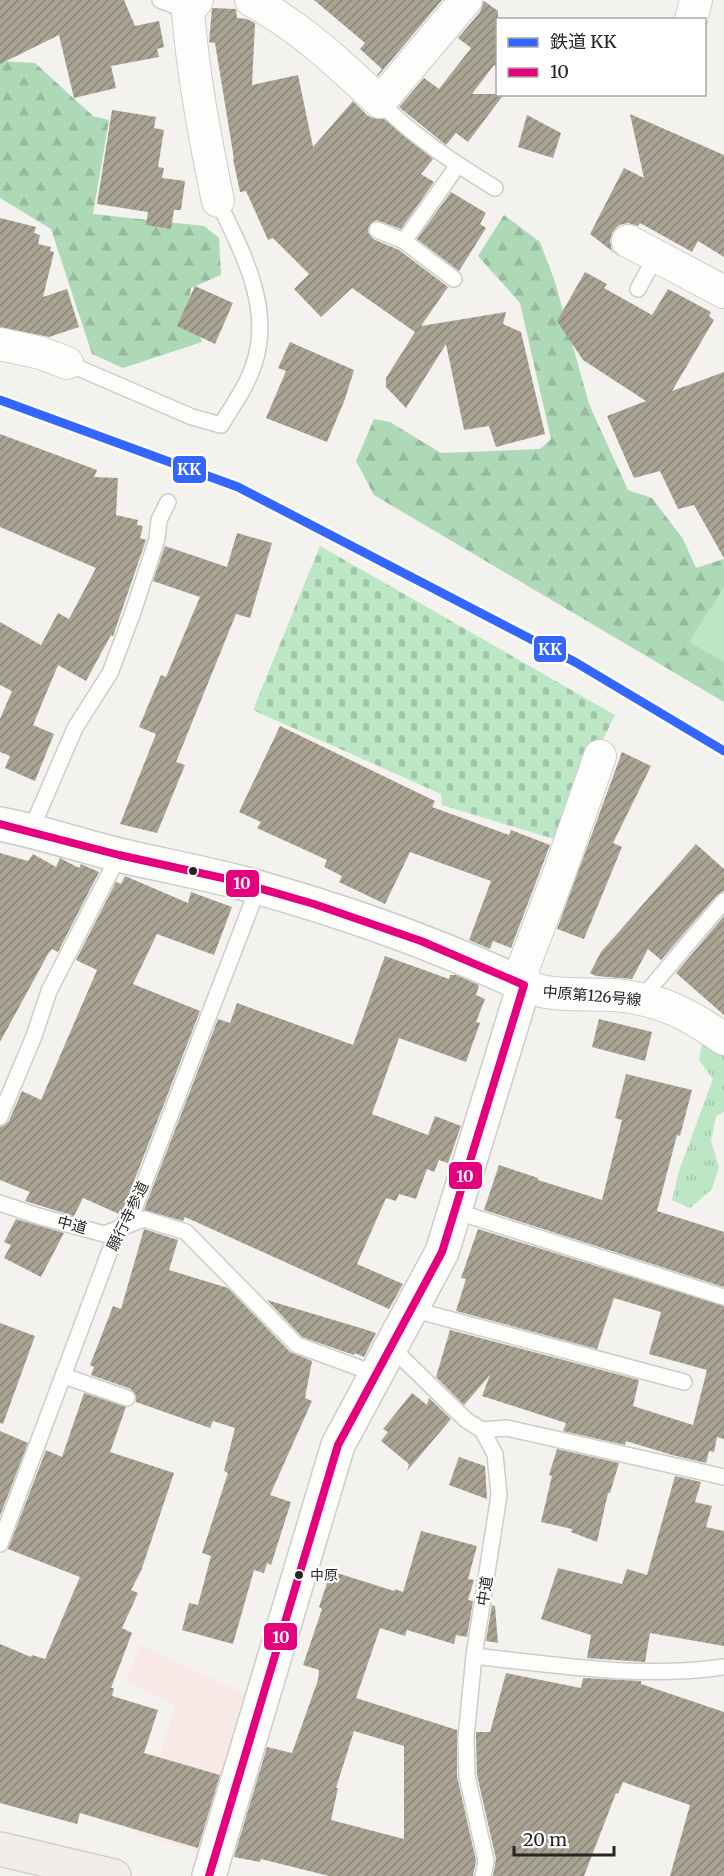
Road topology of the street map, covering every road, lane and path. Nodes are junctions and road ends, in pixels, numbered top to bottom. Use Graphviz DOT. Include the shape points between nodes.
graph roads {
  1 [pos="250,0"];
  2 [pos="466,0"];
  3 [pos="696,0"];
  4 [pos="182,4"];
  5 [pos="692,18"];
  6 [pos="380,102"];
  7 [pos="458,165"];
  8 [pos="495,188"];
  9 [pos="218,201"];
  10 [pos="377,230"];
  11 [pos="404,241"];
  12 [pos="628,241"];
  13 [pos="656,256"];
  14 [pos="454,279"];
  15 [pos="638,289"];
  16 [pos="724,292"];
  17 [pos="0,344"];
  18 [pos="68,363"];
  19 [pos="168,502"];
  20 [pos="600,756"];
  21 [pos="0,824"];
  22 [pos="31,830"];
  23 [pos="119,855"];
  24 [pos="258,888"];
  25 [pos="724,901"];
  26 [pos="524,985"];
  27 [pos="641,999"];
  28 [pos="724,1039"];
  29 [pos="0,1117"];
  30 [pos="0,1203"];
  31 [pos="454,1211"];
  32 [pos="121,1227"];
  33 [pos="724,1297"];
  34 [pos="411,1309"];
  35 [pos="384,1360"];
  36 [pos="64,1376"];
  37 [pos="684,1382"];
  38 [pos="127,1398"];
  39 [pos="482,1430"];
  40 [pos="724,1477"];
  41 [pos="1,1541"];
  42 [pos="474,1656"];
  43 [pos="724,1667"];
  44 [pos="0,1849"];
  45 [pos="114,1876"];
  46 [pos="209,1876"];
  47 [pos="483,1876"];
  1 -- 6 [label="street" via="314,41"];
  2 -- 6 [label="street"];
  3 -- 5 [label="street"];
  4 -- 9 [label="street"];
  6 -- 7 [label="lane" via="398,121"];
  7 -- 8 [label="lane"];
  7 -- 11 [label="lane"];
  9 -- 18 [label="lane" via="252,276 259,341 242,391 221,425 192,417"];
  10 -- 11 [label="lane"];
  11 -- 14 [label="lane"];
  12 -- 13 [label="street"];
  13 -- 15 [label="lane"];
  13 -- 16 [label="street"];
  17 -- 18 [label="street"];
  19 -- 22 [label="lane" via="110,673 75,728"];
  20 -- 26 [label="street" via="523,968"];
  21 -- 22 [label="street"];
  22 -- 23 [label="street"];
  23 -- 24 [label="street"];
  23 -- 29 [label="lane" via="49,991"];
  24 -- 26 [label="street" via="343,913"];
  24 -- 32 [label="lane, 願行寺参道" via="133,1212"];
  25 -- 27 [label="lane"];
  26 -- 27 [label="street, 中原第126号線" via="536,991"];
  26 -- 31 [label="street"];
  27 -- 28 [label="street, 中原第126号線" via="693,1017"];
  30 -- 32 [label="lane, 中道" via="104,1234"];
  31 -- 33 [label="lane"];
  31 -- 34 [label="street" via="442,1252"];
  32 -- 35 [label="lane, 中道" via="144,1218 186,1232 297,1345"];
  32 -- 36 [label="lane, 願行寺参道"];
  34 -- 35 [label="street"];
  34 -- 37 [label="lane"];
  35 -- 39 [label="lane, 中道"];
  35 -- 46 [label="street" via="338,1445"];
  36 -- 38 [label="lane"];
  36 -- 41 [label="lane, 願行寺参道"];
  39 -- 40 [label="lane" via="507,1428"];
  39 -- 42 [label="lane, 中道" via="495,1454 499,1496"];
  42 -- 43 [label="lane" via="619,1671"];
  42 -- 47 [label="lane, 中道" via="466,1737 467,1776 486,1861"];
  44 -- 45 [label="highway"];
}
